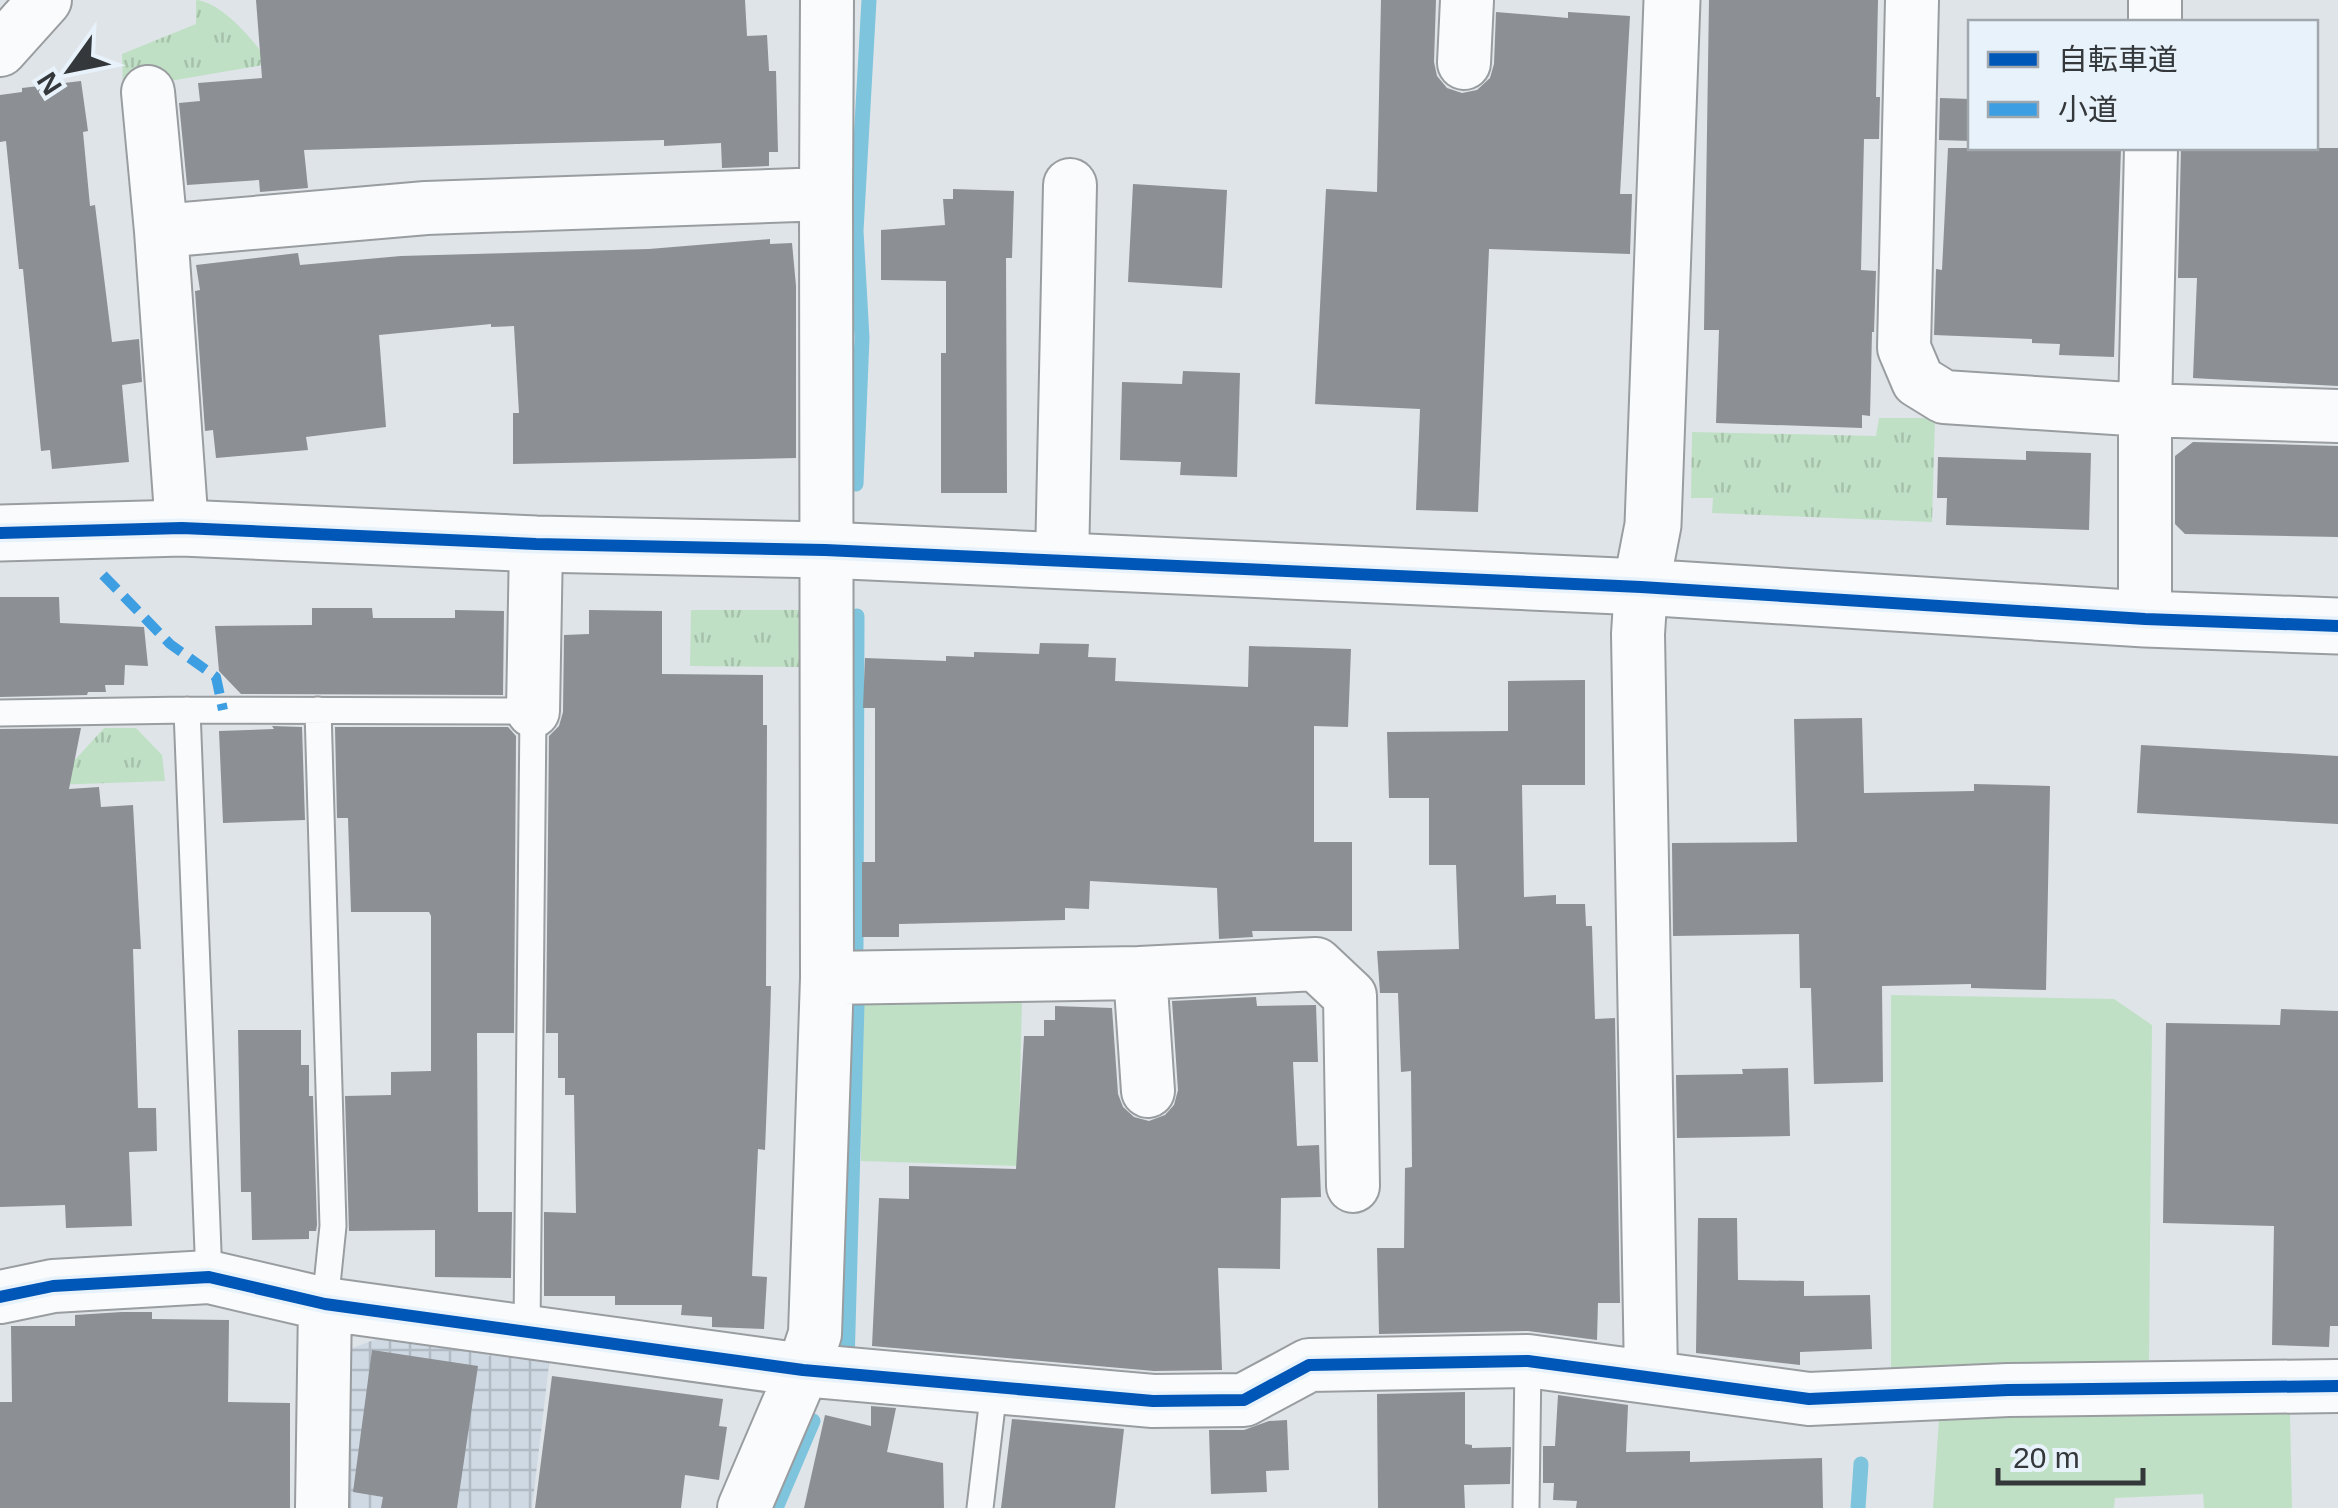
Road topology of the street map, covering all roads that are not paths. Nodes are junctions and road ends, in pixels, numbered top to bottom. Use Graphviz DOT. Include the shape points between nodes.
graph roads {
  1 [pos="45,0"];
  2 [pos="826,0"];
  3 [pos="1467,0"];
  4 [pos="1672,0"];
  5 [pos="1912,0"];
  6 [pos="0,50"];
  7 [pos="1464,64"];
  8 [pos="148,92"];
  9 [pos="2152,150"];
  10 [pos="1070,185"];
  11 [pos="826,194"];
  12 [pos="162,231"];
  13 [pos="2145,410"];
  14 [pos="2338,416"];
  15 [pos="182,528"];
  16 [pos="0,533"];
  17 [pos="536,544"];
  18 [pos="825,550"];
  19 [pos="1062,561"];
  20 [pos="1642,587"];
  21 [pos="2146,619"];
  22 [pos="2338,626"];
  23 [pos="188,710"];
  24 [pos="318,710"];
  25 [pos="533,711"];
  26 [pos="0,714"];
  27 [pos="1140,973"];
  28 [pos="827,978"];
  29 [pos="1148,1091"];
  30 [pos="1353,1186"];
  31 [pos="209,1276"];
  32 [pos="0,1297"];
  33 [pos="326,1304"];
  34 [pos="527,1330"];
  35 [pos="1528,1360"];
  36 [pos="803,1370"];
  37 [pos="1651,1376"];
  38 [pos="2338,1386"];
  39 [pos="994,1389"];
  40 [pos="322,1508"];
  41 [pos="744,1508"];
  42 [pos="980,1508"];
  43 [pos="1526,1508"];
  1 -- 6 [label="street"];
  2 -- 11 [label="street"];
  3 -- 7 [label="street"];
  4 -- 20 [label="street" via="1653,525"];
  5 -- 13 [label="street" via="1904,348 1918,381 1944,397"];
  8 -- 12 [label="street"];
  9 -- 13 [label="street"];
  10 -- 19 [label="street"];
  11 -- 12 [label="street" via="426,208"];
  11 -- 18 [label="street"];
  12 -- 15 [label="street"];
  13 -- 14 [label="street"];
  13 -- 21 [label="street"];
  15 -- 16 [label="street"];
  15 -- 17 [label="street"];
  17 -- 18 [label="street"];
  17 -- 25 [label="street"];
  18 -- 19 [label="street"];
  18 -- 28 [label="street"];
  19 -- 20 [label="street"];
  20 -- 21 [label="street"];
  20 -- 37 [label="street"];
  21 -- 22 [label="street"];
  23 -- 24 [label="lane"];
  23 -- 26 [label="lane"];
  23 -- 31 [label="lane"];
  24 -- 25 [label="lane"];
  24 -- 33 [label="lane" via="334,1226"];
  25 -- 34 [label="lane"];
  27 -- 28 [label="street"];
  27 -- 29 [label="street"];
  27 -- 30 [label="street" via="1316,964 1350,996"];
  28 -- 36 [label="street" via="815,1334"];
  31 -- 32 [label="street" via="53,1286"];
  31 -- 33 [label="street"];
  33 -- 34 [label="street"];
  33 -- 40 [label="street"];
  34 -- 36 [label="street"];
  35 -- 37 [label="street"];
  35 -- 39 [label="street" via="1309,1364 1244,1400 1152,1402"];
  35 -- 43 [label="lane"];
  36 -- 39 [label="street"];
  36 -- 41 [label="street"];
  37 -- 38 [label="street" via="1809,1400"];
  39 -- 42 [label="lane"];
}
